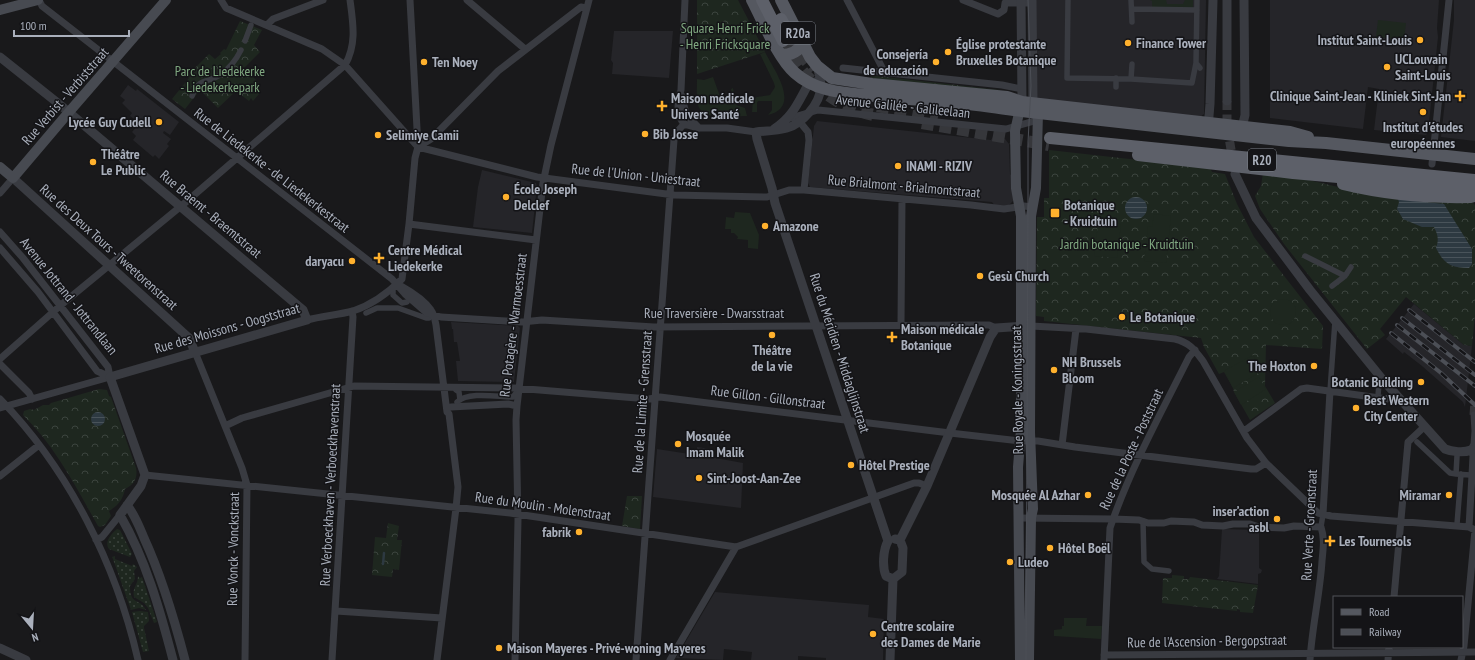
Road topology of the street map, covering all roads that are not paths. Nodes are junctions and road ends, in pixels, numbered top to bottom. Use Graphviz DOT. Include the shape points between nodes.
graph roads {
  1 [pos="38,0"];
  2 [pos="166,0"];
  3 [pos="221,0"];
  4 [pos="323,0"];
  5 [pos="350,0"];
  6 [pos="410,0"];
  7 [pos="467,0"];
  8 [pos="589,0"];
  9 [pos="685,0"];
  10 [pos="752,0"];
  11 [pos="762,0"];
  12 [pos="771,0"];
  13 [pos="781,0"];
  14 [pos="847,0"];
  15 [pos="963,0"];
  16 [pos="1068,0"];
  17 [pos="1132,0"];
  18 [pos="1197,0"];
  19 [pos="1213,0"];
  20 [pos="1227,0"];
  21 [pos="1244,0"];
  22 [pos="1450,0"];
  23 [pos="1005,2"];
  24 [pos="1021,2"];
  25 [pos="1032,2"];
  26 [pos="586,8"];
  27 [pos="1132,9"];
  28 [pos="0,10"];
  29 [pos="1197,10"];
  30 [pos="1132,22"];
  31 [pos="251,25"];
  32 [pos="267,25"];
  33 [pos="245,41"];
  34 [pos="803,43"];
  35 [pos="241,50"];
  36 [pos="525,50"];
  37 [pos="781,55"];
  38 [pos="0,57"];
  39 [pos="113,62"];
  40 [pos="1196,63"];
  41 [pos="1132,64"];
  42 [pos="344,65"];
  43 [pos="843,68"];
  44 [pos="1200,68"];
  45 [pos="885,73"];
  46 [pos="1116,78"];
  47 [pos="1131,79"];
  48 [pos="821,82"];
  49 [pos="1115,87"];
  50 [pos="1018,88"];
  51 [pos="681,90"];
  52 [pos="192,96"];
  53 [pos="1227,101"];
  54 [pos="1021,107"];
  55 [pos="69,112"];
  56 [pos="809,112"];
  57 [pos="1037,112"];
  58 [pos="787,119"];
  59 [pos="799,121"];
  60 [pos="684,124"];
  61 [pos="1016,126"];
  62 [pos="1208,127"];
  63 [pos="699,128"];
  64 [pos="771,131"];
  65 [pos="1242,131"];
  66 [pos="756,132"];
  67 [pos="418,147"];
  68 [pos="236,158"];
  69 [pos="1432,159"];
  70 [pos="1475,159"];
  71 [pos="0,167"];
  72 [pos="1236,174"];
  73 [pos="13,178"];
  74 [pos="544,178"];
  75 [pos="804,190"];
  76 [pos="1473,192"];
  77 [pos="0,193"];
  78 [pos="670,194"];
  79 [pos="774,195"];
  80 [pos="902,199"];
  81 [pos="180,206"];
  82 [pos="1019,207"];
  83 [pos="1032,208"];
  84 [pos="409,224"];
  85 [pos="0,232"];
  86 [pos="536,240"];
  87 [pos="0,248"];
  88 [pos="1305,256"];
  89 [pos="109,266"];
  90 [pos="1350,267"];
  91 [pos="1345,276"];
  92 [pos="1332,286"];
  93 [pos="395,287"];
  94 [pos="61,305"];
  95 [pos="398,308"];
  96 [pos="352,311"];
  97 [pos="53,312"];
  98 [pos="360,316"];
  99 [pos="430,318"];
  100 [pos="307,320"];
  101 [pos="527,321"];
  102 [pos="1335,321"];
  103 [pos="901,325"];
  104 [pos="817,326"];
  105 [pos="1026,326"];
  106 [pos="660,327"];
  107 [pos="996,328"];
  108 [pos="1076,329"];
  109 [pos="1195,350"];
  110 [pos="195,352"];
  111 [pos="0,359"];
  112 [pos="0,364"];
  113 [pos="110,377"];
  114 [pos="1379,383"];
  115 [pos="444,387"];
  116 [pos="349,388"];
  117 [pos="456,390"];
  118 [pos="1330,391"];
  119 [pos="1395,394"];
  120 [pos="515,396"];
  121 [pos="1378,396"];
  122 [pos="656,397"];
  123 [pos="0,399"];
  124 [pos="32,399"];
  125 [pos="456,403"];
  126 [pos="3,407"];
  127 [pos="449,414"];
  128 [pos="1474,415"];
  129 [pos="847,420"];
  130 [pos="225,426"];
  131 [pos="1424,427"];
  132 [pos="1244,431"];
  133 [pos="1475,431"];
  134 [pos="950,433"];
  135 [pos="1020,441"];
  136 [pos="1031,441"];
  137 [pos="1417,442"];
  138 [pos="1062,445"];
  139 [pos="39,446"];
  140 [pos="1471,450"];
  141 [pos="1140,455"];
  142 [pos="1457,456"];
  143 [pos="1266,463"];
  144 [pos="1458,474"];
  145 [pos="145,475"];
  146 [pos="1473,475"];
  147 [pos="0,476"];
  148 [pos="247,485"];
  149 [pos="927,486"];
  150 [pos="343,495"];
  151 [pos="872,497"];
  152 [pos="127,505"];
  153 [pos="456,508"];
  154 [pos="518,514"];
  155 [pos="1323,514"];
  156 [pos="120,515"];
  157 [pos="1020,518"];
  158 [pos="1031,518"];
  159 [pos="1113,519"];
  160 [pos="1143,521"];
  161 [pos="1401,522"];
  162 [pos="1457,524"];
  163 [pos="1322,527"];
  164 [pos="1473,529"];
  165 [pos="644,534"];
  166 [pos="96,540"];
  167 [pos="900,540"];
  168 [pos="888,541"];
  169 [pos="736,547"];
  170 [pos="1169,571"];
  171 [pos="893,579"];
  172 [pos="1394,596"];
  173 [pos="336,611"];
  174 [pos="442,618"];
  175 [pos="0,648"];
  176 [pos="1462,652"];
  177 [pos="1475,652"];
  178 [pos="1389,653"];
  179 [pos="1310,656"];
  180 [pos="1104,658"];
  181 [pos="26,660"];
  182 [pos="138,660"];
  183 [pos="173,660"];
  184 [pos="186,660"];
  185 [pos="245,660"];
  186 [pos="332,660"];
  187 [pos="437,660"];
  188 [pos="516,660"];
  189 [pos="636,660"];
  190 [pos="670,660"];
  191 [pos="890,660"];
  192 [pos="1020,660"];
  193 [pos="1029,660"];
  194 [pos="1461,660"];
  1 -- 28 [label="main road"];
  1 -- 39 [label="street, Rue de Liedekerke - de Liedekerkestraat" via="42,6"];
  2 -- 39 [label="main road, Rue Verbist - Verbiststraat"];
  3 -- 32 [label="street" via="226,8"];
  4 -- 32 [label="street" via="273,19"];
  5 -- 42 [label="street" via="353,37 350,54"];
  6 -- 67 [label="street"];
  7 -- 36 [label="street"];
  8 -- 26 [label="street, Rue Potagère - Warmoesstraat"];
  9 -- 51 [label="street"];
  10 -- 37 [label="main road, R20a"];
  11 -- 12 [label="highway" via="787,39"];
  13 -- 34 [label="main road, R20a"];
  14 -- 45 [label="street"];
  15 -- 23 [label="street" via="998,14 1004,10"];
  16 -- 46 [label="street" via="1067,78"];
  17 -- 27 [label="street"];
  18 -- 29 [label="street"];
  19 -- 62 [label="street"];
  20 -- 53 [label="street"];
  21 -- 65 [label="street" via="1245,115"];
  22 -- 69 [label="street"];
  23 -- 24 [label="street"];
  24 -- 25 [label="street"];
  24 -- 50 [label="street, Rue Royale - Koningsstraat"];
  25 -- 57 [label="street, Rue Royale - Koningsstraat" via="1033,100"];
  26 -- 36 [label="street" via="581,7"];
  26 -- 74 [label="street, Rue Potagère - Warmoesstraat"];
  27 -- 29 [label="street"];
  27 -- 30 [label="street"];
  29 -- 40 [label="street"];
  31 -- 33 [label="street"];
  32 -- 42 [label="street" via="322,49"];
  34 -- 37 [label="main road" via="794,53"];
  34 -- 48 [label="main road, R20a" via="817,66"];
  35 -- 52 [label="street" via="234,63 220,76 203,81 195,88"];
  36 -- 67 [label="street" via="498,71 431,139"];
  37 -- 48 [label="main road, R20a" via="794,72"];
  38 -- 55 [label="street, Rue Braemt - Braemtstraat"];
  39 -- 55 [label="main road, Rue Verbist - Verbiststraat"];
  39 -- 68 [label="street, Rue de Liedekerke - de Liedekerkestraat"];
  40 -- 44 [label="street"];
  40 -- 47 [label="street" via="1192,83"];
  41 -- 47 [label="street"];
  42 -- 67 [label="street"];
  42 -- 68 [label="street"];
  43 -- 45 [label="street"];
  45 -- 50 [label="street"];
  46 -- 47 [label="street"];
  46 -- 49 [label="street"];
  48 -- 54 [label="main road" via="872,84 1007,97"];
  48 -- 56 [label="street" via="820,95"];
  48 -- 58 [label="street"];
  50 -- 54 [label="street, Rue Royale - Koningsstraat"];
  51 -- 60 [label="street" via="678,114"];
  51 -- 63 [label="street" via="684,109"];
  54 -- 57 [label="main road"];
  54 -- 61 [label="main road, Rue Royale - Koningsstraat"];
  55 -- 73 [label="main road, Rue Verbist - Verbiststraat"];
  55 -- 81 [label="street, Rue Braemt - Braemtstraat"];
  56 -- 58 [label="street, Avenue Galilée - Galileelaan"];
  56 -- 59 [label="street"];
  56 -- 61 [label="street, Avenue Galilée - Galileelaan" via="832,111 1006,129"];
  57 -- 61 [label="street"];
  57 -- 62 [label="main road"];
  57 -- 83 [label="main road, Rue Royale - Koningsstraat" via="1036,188"];
  58 -- 64 [label="street"];
  59 -- 64 [label="street" via="786,128"];
  59 -- 75 [label="street" via="808,132 809,140"];
  60 -- 63 [label="street"];
  60 -- 78 [label="street, Rue de la Limite - Grensstraat" via="676,133 674,140"];
  61 -- 82 [label="main road, Rue Royale - Koningsstraat" via="1016,188"];
  62 -- 65 [label="main road"];
  63 -- 66 [label="street"];
  64 -- 66 [label="street"];
  65 -- 69 [label="main road" via="1290,132 1326,143"];
  66 -- 79 [label="street, Rue du Méridien - Middaglijnstraat"];
  67 -- 74 [label="street, Rue de l'Union - Uniestraat"];
  67 -- 84 [label="street"];
  68 -- 81 [label="street"];
  68 -- 93 [label="street, Rue de Liedekerke - de Liedekerkestraat"];
  69 -- 70 [label="main road"];
  71 -- 73 [label="main road, Rue des Deux Tours - Tweetorenstraat"];
  72 -- 102 [label="street" via="1256,218"];
  73 -- 77 [label="street, Rue Verbist - Verbiststraat"];
  73 -- 89 [label="street, Rue des Deux Tours - Tweetorenstraat"];
  74 -- 78 [label="street, Rue de l'Union - Uniestraat"];
  74 -- 86 [label="street, Rue Potagère - Warmoesstraat"];
  75 -- 79 [label="street, Rue Brialmont - Brialmontstraat" via="789,190"];
  75 -- 80 [label="street, Rue Brialmont - Brialmontstraat"];
  76 -- 76 [label="highway, R20" via="1049,141 1293,173"];
  78 -- 79 [label="street, Rue de l'Union - Uniestraat" via="767,197"];
  78 -- 106 [label="street, Rue de la Limite - Grensstraat"];
  79 -- 104 [label="street, Rue du Méridien - Middaglijnstraat"];
  80 -- 82 [label="street, Rue Brialmont - Brialmontstraat" via="1004,209"];
  80 -- 103 [label="street"];
  81 -- 89 [label="street"];
  81 -- 100 [label="street, Rue Braemt - Braemtstraat" via="303,310"];
  82 -- 83 [label="street, Rue Brialmont - Brialmontstraat"];
  82 -- 105 [label="main road, Rue Royale - Koningsstraat"];
  83 -- 105 [label="main road, Rue Royale - Koningsstraat"];
  84 -- 86 [label="street"];
  84 -- 93 [label="street" via="403,276"];
  85 -- 94 [label="street, Avenue Jottrand - Jottrandlaan"];
  86 -- 101 [label="street, Rue Potagère - Warmoesstraat"];
  87 -- 97 [label="street, Avenue Jottrand - Jottrandlaan"];
  88 -- 91 [label="street"];
  89 -- 94 [label="street"];
  89 -- 110 [label="street, Rue des Deux Tours - Tweetorenstraat" via="188,338"];
  90 -- 91 [label="street"];
  91 -- 92 [label="street"];
  93 -- 95 [label="street" via="393,295 405,301"];
  93 -- 96 [label="street, Rue des Moissons - Oogststraat" via="367,306"];
  93 -- 99 [label="street, Rue de Liedekerke - de Liedekerkestraat" via="412,292 431,309"];
  94 -- 97 [label="street"];
  94 -- 113 [label="street, Avenue Jottrand - Jottrandlaan" via="108,367"];
  95 -- 98 [label="street" via="377,308 365,311"];
  95 -- 99 [label="street"];
  96 -- 100 [label="street, Rue des Moissons - Oogststraat"];
  96 -- 116 [label="street, Rue Verboeckhaven - Verboeckhavenstraat"];
  97 -- 111 [label="street"];
  97 -- 113 [label="street, Avenue Jottrand - Jottrandlaan" via="97,371"];
  99 -- 101 [label="street, Rue Traversière - Dwarsstraat"];
  99 -- 115 [label="street" via="436,325"];
  100 -- 110 [label="street, Rue des Moissons - Oogststraat"];
  101 -- 106 [label="street, Rue Traversière - Dwarsstraat"];
  101 -- 120 [label="street, Rue Potagère - Warmoesstraat"];
  102 -- 118 [label="street"];
  102 -- 119 [label="street"];
  103 -- 104 [label="street, Rue Traversière - Dwarsstraat"];
  103 -- 107 [label="street, Rue Traversière - Dwarsstraat" via="980,325"];
  104 -- 106 [label="street, Rue Traversière - Dwarsstraat"];
  104 -- 129 [label="street, Rue du Méridien - Middaglijnstraat"];
  105 -- 107 [label="street"];
  105 -- 108 [label="street"];
  105 -- 135 [label="main road, Rue Royale - Koningsstraat"];
  105 -- 136 [label="main road, Rue Royale - Koningsstraat"];
  106 -- 122 [label="street, Rue de la Limite - Grensstraat"];
  107 -- 134 [label="street"];
  108 -- 109 [label="street" via="1175,339 1187,343"];
  108 -- 138 [label="street"];
  109 -- 132 [label="street"];
  109 -- 141 [label="street, Rue de la Poste - Poststraat" via="1189,357"];
  110 -- 113 [label="street, Rue des Moissons - Oogststraat"];
  110 -- 130 [label="street, Rue Vonck - Vonckstraat"];
  112 -- 124 [label="street" via="30,393"];
  113 -- 124 [label="street"];
  113 -- 145 [label="street"];
  114 -- 121 [label="street"];
  115 -- 116 [label="street"];
  115 -- 120 [label="street"];
  115 -- 125 [label="street"];
  115 -- 127 [label="street"];
  116 -- 130 [label="street" via="242,418"];
  116 -- 150 [label="street, Rue Verboeckhaven - Verboeckhavenstraat"];
  117 -- 125 [label="street" via="459,392"];
  118 -- 119 [label="street" via="1387,399"];
  118 -- 132 [label="street" via="1307,388 1301,390"];
  118 -- 155 [label="street, Rue Verte - Groenstraat"];
  119 -- 131 [label="street"];
  120 -- 122 [label="street, Rue Gillon - Gillonstraat" via="649,399"];
  120 -- 125 [label="street" via="481,395"];
  120 -- 125 [label="street" via="508,404"];
  120 -- 154 [label="street, Rue Potagère - Warmoesstraat"];
  122 -- 129 [label="street, Rue Gillon - Gillonstraat"];
  122 -- 165 [label="street, Rue de la Limite - Grensstraat"];
  123 -- 126 [label="street"];
  124 -- 126 [label="street"];
  125 -- 127 [label="street"];
  126 -- 139 [label="street"];
  127 -- 153 [label="street" via="458,487"];
  128 -- 133 [label="street"];
  129 -- 134 [label="street, Rue Gillon - Gillonstraat"];
  129 -- 151 [label="street, Rue du Méridien - Middaglijnstraat"];
  130 -- 148 [label="street, Rue Vonck - Vonckstraat"];
  131 -- 140 [label="street" via="1448,450"];
  131 -- 161 [label="street" via="1408,442"];
  132 -- 143 [label="street" via="1246,438"];
  133 -- 140 [label="street"];
  134 -- 135 [label="street, Rue Gillon - Gillonstraat"];
  134 -- 149 [label="street"];
  135 -- 136 [label="street, Rue Gillon - Gillonstraat"];
  135 -- 157 [label="main road, Rue Royale - Koningsstraat"];
  136 -- 138 [label="street, Rue Gillon - Gillonstraat"];
  136 -- 158 [label="main road, Rue Royale - Koningsstraat"];
  137 -- 144 [label="street" via="1450,473"];
  138 -- 141 [label="street, Rue Gillon - Gillonstraat"];
  139 -- 147 [label="street"];
  139 -- 166 [label="street" via="67,486"];
  140 -- 164 [label="street"];
  141 -- 143 [label="street, Rue Gillon - Gillonstraat" via="1251,469"];
  141 -- 159 [label="street, Rue de la Poste - Poststraat"];
  142 -- 144 [label="street"];
  143 -- 155 [label="street" via="1318,513"];
  144 -- 146 [label="street"];
  144 -- 162 [label="street"];
  145 -- 148 [label="street, Rue du Moulin - Molenstraat"];
  145 -- 152 [label="street" via="141,486"];
  148 -- 150 [label="street, Rue du Moulin - Molenstraat"];
  148 -- 185 [label="street, Rue Vonck - Vonckstraat"];
  149 -- 151 [label="street, Rue du Moulin - Molenstraat" via="914,483"];
  149 -- 167 [label="street"];
  150 -- 153 [label="street, Rue du Moulin - Molenstraat"];
  150 -- 173 [label="street, Rue Verboeckhaven - Verboeckhavenstraat"];
  151 -- 168 [label="street, Rue du Méridien - Middaglijnstraat"];
  151 -- 169 [label="street, Rue du Moulin - Molenstraat"];
  152 -- 156 [label="street"];
  152 -- 184 [label="street" via="136,520 166,592"];
  153 -- 154 [label="street, Rue du Moulin - Molenstraat"];
  153 -- 174 [label="street"];
  154 -- 165 [label="street, Rue du Moulin - Molenstraat"];
  154 -- 188 [label="street, Rue Potagère - Warmoesstraat"];
  155 -- 161 [label="street"];
  155 -- 163 [label="street, Rue Verte - Groenstraat"];
  156 -- 166 [label="street" via="102,537"];
  156 -- 183 [label="street" via="155,596"];
  157 -- 158 [label="street"];
  157 -- 192 [label="main road, Rue Royale - Koningsstraat"];
  158 -- 159 [label="street"];
  158 -- 193 [label="main road, Rue Royale - Koningsstraat"];
  159 -- 160 [label="street"];
  159 -- 180 [label="street, Rue de la Poste - Poststraat"];
  160 -- 163 [label="street" via="1194,522 1223,526 1250,524 1259,527"];
  160 -- 170 [label="street" via="1144,562 1152,569"];
  161 -- 164 [label="street"];
  161 -- 172 [label="street"];
  163 -- 179 [label="street, Rue Verte - Groenstraat" via="1324,536 1321,576"];
  164 -- 176 [label="street"];
  165 -- 169 [label="street, Rue du Moulin - Molenstraat"];
  165 -- 189 [label="street, Rue de la Limite - Grensstraat"];
  166 -- 182 [label="street" via="124,611"];
  167 -- 168 [label="street"];
  167 -- 171 [label="street" via="903,548 902,572"];
  168 -- 171 [label="street" via="885,547 884,572"];
  169 -- 190 [label="street"];
  171 -- 191 [label="street"];
  173 -- 174 [label="street"];
  173 -- 186 [label="street, Rue Verboeckhaven - Verboeckhavenstraat"];
  174 -- 187 [label="street"];
  175 -- 181 [label="street"];
  176 -- 177 [label="street, Rue de l'Ascension - Bergopstraat"];
  176 -- 178 [label="street, Rue de l'Ascension - Bergopstraat"];
  176 -- 194 [label="street"];
  178 -- 179 [label="street, Rue de l'Ascension - Bergopstraat"];
  179 -- 180 [label="street, Rue de l'Ascension - Bergopstraat"];
}
